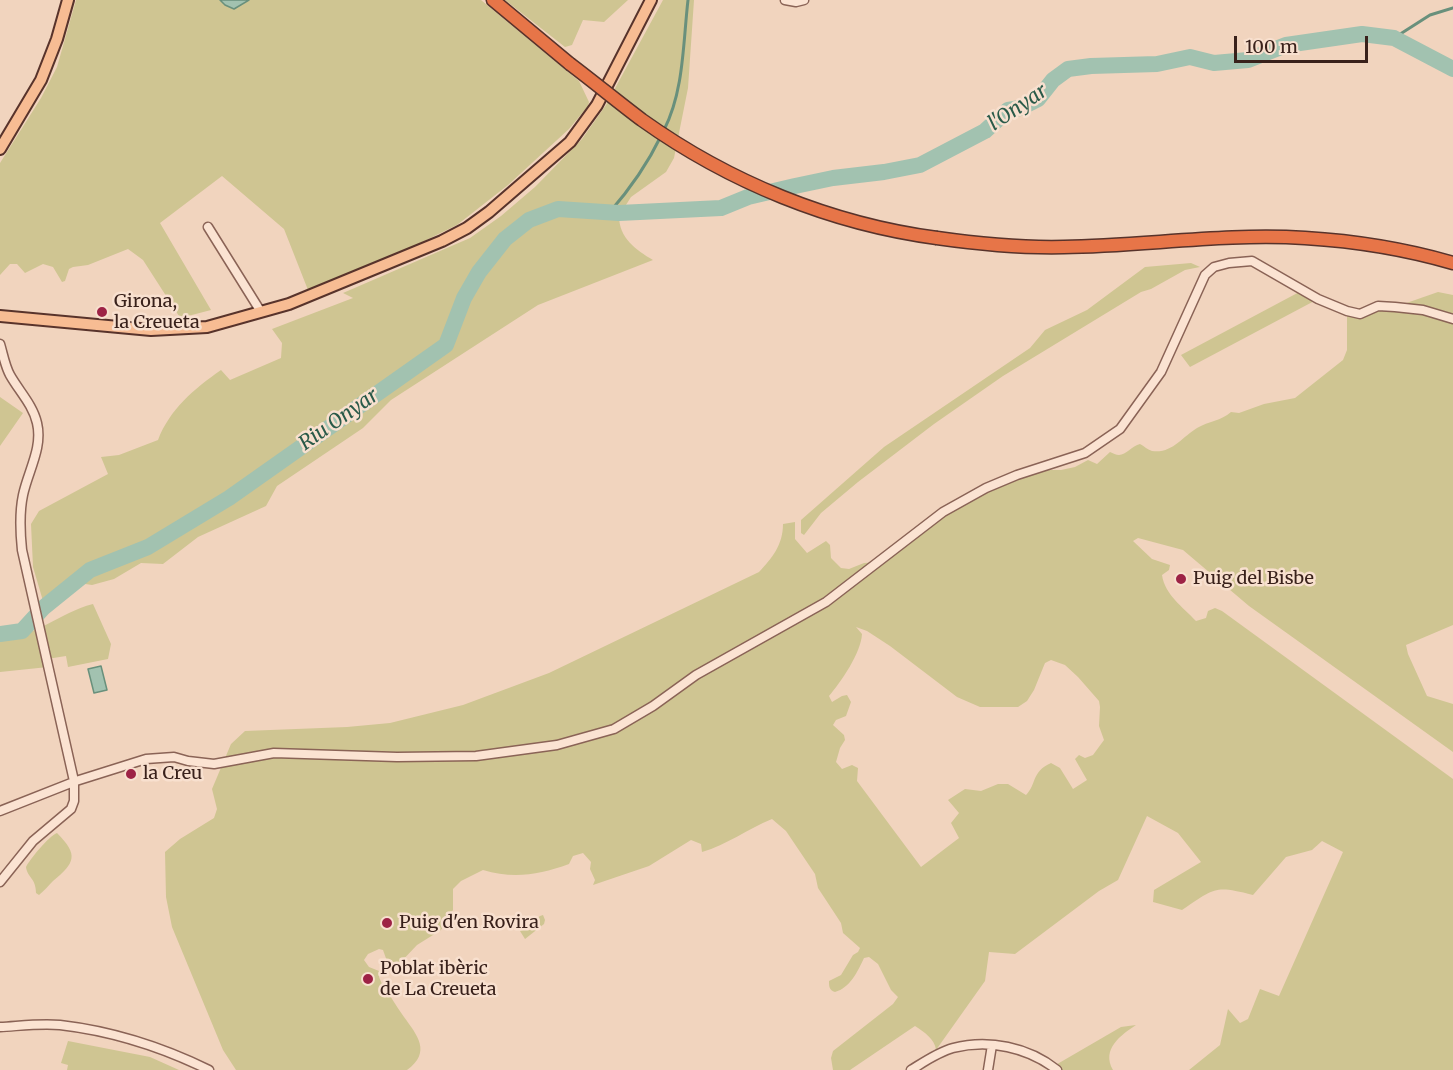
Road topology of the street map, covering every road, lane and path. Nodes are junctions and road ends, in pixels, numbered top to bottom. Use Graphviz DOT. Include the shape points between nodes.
graph roads {
  1 [pos="68,0"];
  2 [pos="493,0"];
  3 [pos="651,0"];
  4 [pos="785,0"];
  5 [pos="804,0"];
  6 [pos="0,149"];
  7 [pos="208,227"];
  8 [pos="1453,263"];
  9 [pos="261,312"];
  10 [pos="0,316"];
  11 [pos="1453,319"];
  12 [pos="0,344"];
  13 [pos="74,782"];
  14 [pos="0,811"];
  15 [pos="0,882"];
  16 [pos="0,1027"];
  17 [pos="992,1045"];
  18 [pos="209,1070"];
  19 [pos="911,1070"];
  20 [pos="988,1070"];
  21 [pos="1057,1070"];
  1 -- 6 [label="main road" via="41,80"];
  2 -- 8 [label="highway, bridge" via="570,63 696,155 754,185 839,217 876,227 999,247 1304,238 1378,247"];
  3 -- 9 [label="main road" via="582,128 489,212 467,228 392,263"];
  4 -- 5 [label="street"];
  7 -- 9 [label="street"];
  9 -- 10 [label="main road" via="207,327 151,330"];
  11 -- 13 [label="street" via="1423,310 1378,306 1359,314 1318,299 1252,261 1214,267 1205,275 1161,372 1120,429 1074,458 1017,475 963,500 826,602 696,675 614,729 557,745 476,756 274,753 214,764 174,757 146,759"];
  12 -- 13 [label="street" via="9,373 37,423 36,456 23,494 19,525"];
  13 -- 14 [label="street"];
  13 -- 15 [label="street" via="71,809 33,841"];
  16 -- 18 [label="street" via="60,1025 109,1033 170,1051"];
  17 -- 19 [label="street" via="952,1048"];
  17 -- 20 [label="street"];
  17 -- 21 [label="street" via="1023,1051"];
}
